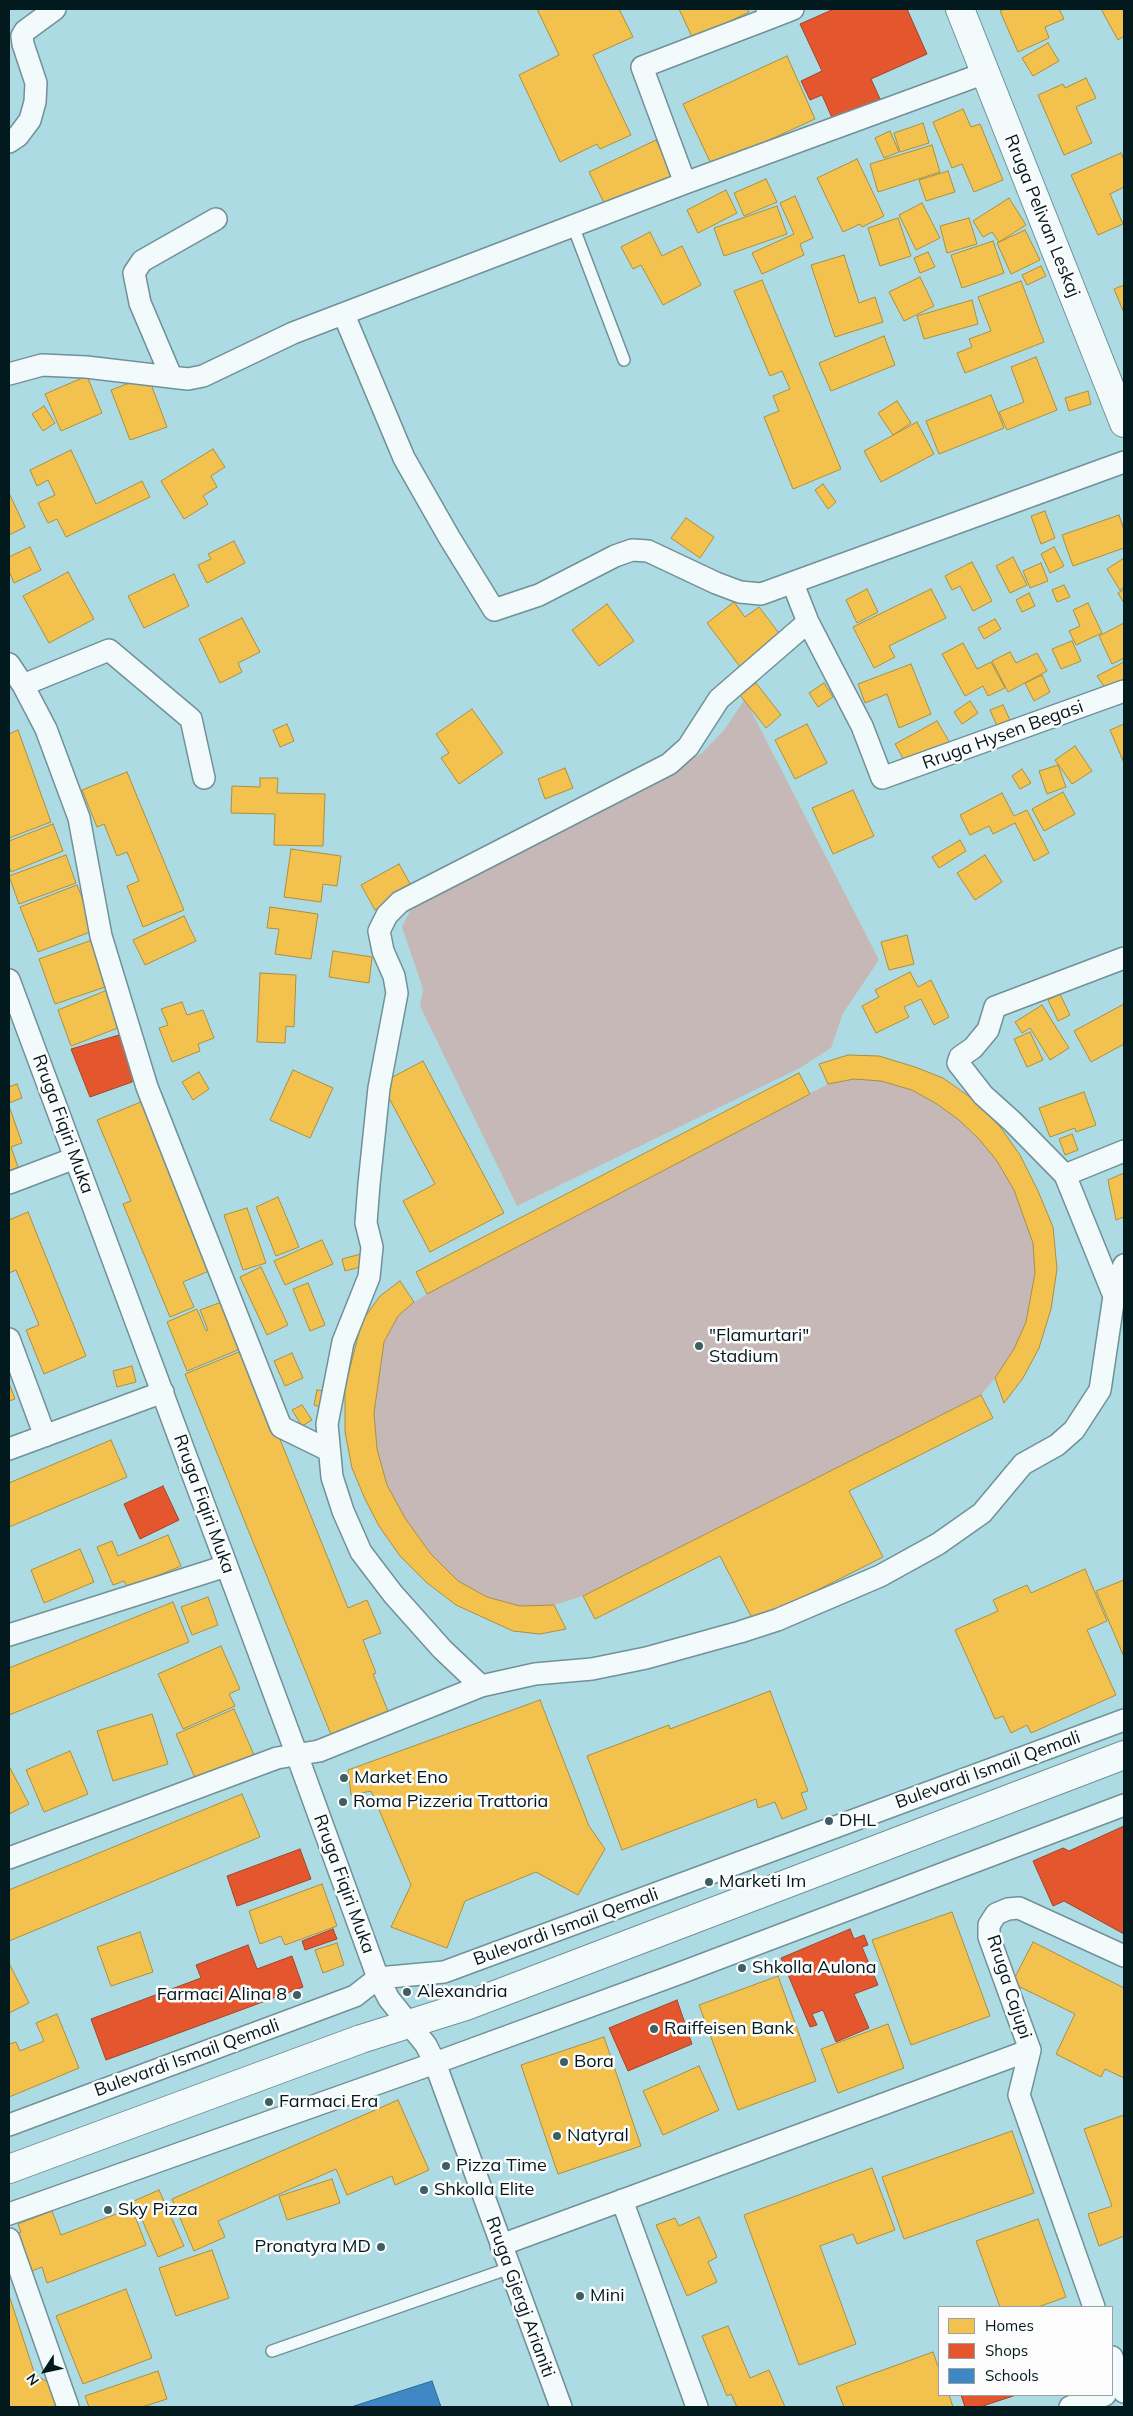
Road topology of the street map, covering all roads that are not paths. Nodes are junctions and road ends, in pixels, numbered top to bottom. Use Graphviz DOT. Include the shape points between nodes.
graph roads {
  1 [pos="56,9"];
  2 [pos="793,9"];
  3 [pos="960,9"];
  4 [pos="768,13"];
  5 [pos="16,47"];
  6 [pos="985,73"];
  7 [pos="9,142"];
  8 [pos="685,183"];
  9 [pos="216,219"];
  10 [pos="573,226"];
  11 [pos="344,315"];
  12 [pos="624,360"];
  13 [pos="9,374"];
  14 [pos="170,376"];
  15 [pos="1124,423"];
  16 [pos="1124,462"];
  17 [pos="793,584"];
  18 [pos="808,622"];
  19 [pos="9,664"];
  20 [pos="23,684"];
  21 [pos="1124,691"];
  22 [pos="204,778"];
  23 [pos="1124,958"];
  24 [pos="9,980"];
  25 [pos="1124,1151"];
  26 [pos="76,1158"];
  27 [pos="1064,1175"];
  28 [pos="9,1183"];
  29 [pos="1124,1266"];
  30 [pos="1114,1296"];
  31 [pos="9,1339"];
  32 [pos="163,1392"];
  33 [pos="45,1436"];
  34 [pos="9,1449"];
  35 [pos="328,1450"];
  36 [pos="226,1566"];
  37 [pos="9,1635"];
  38 [pos="481,1686"];
  39 [pos="1124,1720"];
  40 [pos="297,1755"];
  41 [pos="1124,1755"];
  42 [pos="1124,1805"];
  43 [pos="9,1858"];
  44 [pos="1124,1956"];
  45 [pos="378,1978"];
  46 [pos="408,2023"];
  47 [pos="1030,2050"];
  48 [pos="1006,2059"];
  49 [pos="435,2063"];
  50 [pos="1019,2095"];
  51 [pos="9,2125"];
  52 [pos="9,2169"];
  53 [pos="622,2200"];
  54 [pos="9,2214"];
  55 [pos="9,2239"];
  56 [pos="501,2245"];
  57 [pos="510,2268"];
  58 [pos="1094,2306"];
  59 [pos="272,2351"];
  60 [pos="1113,2366"];
  61 [pos="1116,2392"];
  62 [pos="1104,2396"];
  63 [pos="68,2407"];
  64 [pos="560,2407"];
  65 [pos="697,2407"];
  66 [pos="1070,2407"];
  1 -- 5 [label="street" via="25,31"];
  2 -- 4 [label="street"];
  3 -- 6 [label="main road, Rruga Pelivan Leskaj"];
  4 -- 8 [label="street" via="642,67"];
  5 -- 7 [label="street" via="36,83 35,102 30,120"];
  6 -- 8 [label="street"];
  6 -- 15 [label="main road, Rruga Pelivan Leskaj"];
  8 -- 10 [label="street"];
  9 -- 14 [label="street" via="142,261 134,273 140,303"];
  10 -- 11 [label="street"];
  10 -- 12 [label="lane"];
  11 -- 14 [label="street" via="293,333 203,376 188,379"];
  11 -- 17 [label="street" via="404,458 494,610 539,595 632,550 648,551 740,592 761,594"];
  13 -- 14 [label="street" via="42,365"];
  16 -- 17 [label="street"];
  17 -- 18 [label="street"];
  18 -- 21 [label="street, Rruga Hysen Begasi" via="855,711 882,778"];
  18 -- 35 [label="street" via="719,699 688,747 669,764 400,902 387,915 379,931 397,993 379,1088 369,1184 366,1223 372,1247 369,1277 343,1342 327,1424"];
  19 -- 20 [label="street"];
  20 -- 22 [label="street" via="109,650 191,719"];
  20 -- 35 [label="street" via="46,729 79,818 101,936 147,1086 281,1427"];
  23 -- 27 [label="street" via="995,1007 988,1030 958,1063 982,1095"];
  24 -- 26 [label="street, Rruga Fiqiri Muka"];
  25 -- 27 [label="street"];
  26 -- 28 [label="street"];
  26 -- 32 [label="street, Rruga Fiqiri Muka"];
  27 -- 30 [label="street"];
  29 -- 30 [label="street"];
  30 -- 38 [label="street" via="1100,1390 1074,1430 1057,1445 1023,1464 982,1513 938,1544 880,1576 777,1620 646,1658 592,1669 535,1674"];
  31 -- 33 [label="street"];
  32 -- 33 [label="street"];
  32 -- 36 [label="street, Rruga Fiqiri Muka"];
  33 -- 34 [label="street"];
  35 -- 38 [label="street" via="343,1511 361,1552 393,1594"];
  36 -- 37 [label="street"];
  36 -- 40 [label="street, Rruga Fiqiri Muka"];
  38 -- 40 [label="street" via="319,1751"];
  39 -- 45 [label="street, Bulevardi Ismail Qemali" via="444,1972"];
  40 -- 43 [label="street" via="278,1758"];
  40 -- 45 [label="street, Rruga Fiqiri Muka"];
  41 -- 46 [label="main road, Bulevardi Ismail Qemali" via="466,2006"];
  42 -- 49 [label="street"];
  44 -- 47 [label="street, Rruga Cajupi" via="1019,1908 1008,1908 996,1914 990,1925 989,1937"];
  45 -- 46 [label="street, Rruga Fiqiri Muka" via="389,2000"];
  45 -- 51 [label="street, Bulevardi Ismail Qemali" via="356,1996"];
  46 -- 49 [label="street, Rruga Gjergj Arianiti" via="426,2045"];
  46 -- 52 [label="main road, Bulevardi Ismail Qemali"];
  47 -- 48 [label="street"];
  47 -- 50 [label="street, Rruga Cajupi"];
  48 -- 50 [label="street"];
  48 -- 53 [label="street"];
  49 -- 54 [label="street"];
  49 -- 56 [label="street, Rruga Gjergj Arianiti"];
  50 -- 58 [label="street"];
  53 -- 56 [label="street"];
  53 -- 65 [label="street"];
  55 -- 63 [label="street"];
  56 -- 57 [label="street, Rruga Gjergj Arianiti"];
  57 -- 59 [label="lane"];
  57 -- 64 [label="street, Rruga Gjergj Arianiti"];
  60 -- 61 [label="street"];
  62 -- 66 [label="street"];
}
